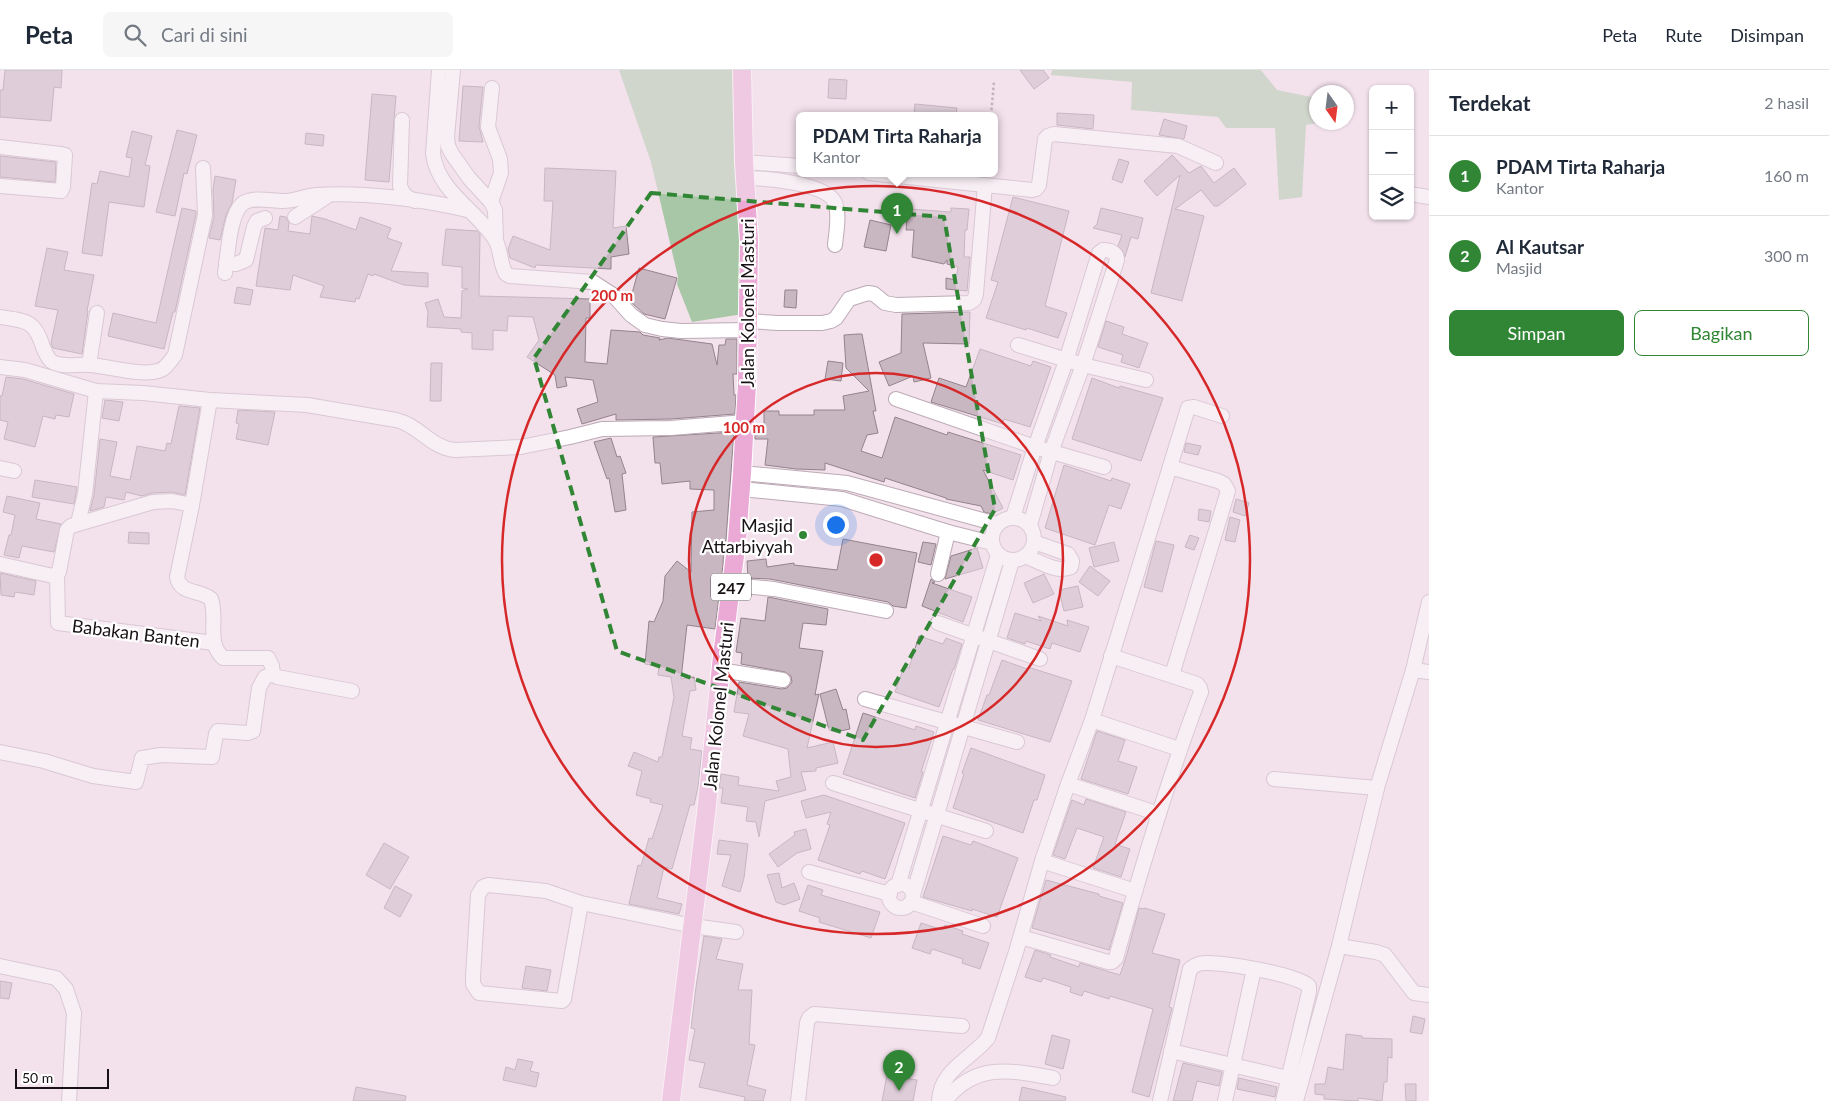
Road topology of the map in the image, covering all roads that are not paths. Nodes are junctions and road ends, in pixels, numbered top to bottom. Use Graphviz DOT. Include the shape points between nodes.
graph roads {
  1 [pos="439,70"];
  2 [pos="453,70"];
  3 [pos="742,70"];
  4 [pos="492,88"];
  5 [pos="402,120"];
  6 [pos="0,148"];
  7 [pos="1216,164"];
  8 [pos="796,166"];
  9 [pos="202,168"];
  10 [pos="744,170"];
  11 [pos="908,177"];
  12 [pos="985,185"];
  13 [pos="0,186"];
  14 [pos="329,195"];
  15 [pos="1414,195"];
  16 [pos="1429,197"];
  17 [pos="415,201"];
  18 [pos="491,202"];
  19 [pos="467,210"];
  20 [pos="295,217"];
  21 [pos="264,218"];
  22 [pos="496,242"];
  23 [pos="835,245"];
  24 [pos="97,314"];
  25 [pos="0,318"];
  26 [pos="748,325"];
  27 [pos="1018,345"];
  28 [pos="1066,361"];
  29 [pos="89,365"];
  30 [pos="1083,365"];
  31 [pos="0,367"];
  32 [pos="1146,380"];
  33 [pos="96,391"];
  34 [pos="896,399"];
  35 [pos="210,400"];
  36 [pos="1222,416"];
  37 [pos="745,422"];
  38 [pos="1037,442"];
  39 [pos="1053,447"];
  40 [pos="1104,467"];
  41 [pos="1170,467"];
  42 [pos="741,481"];
  43 [pos="911,500"];
  44 [pos="192,505"];
  45 [pos="1013,517"];
  46 [pos="907,519"];
  47 [pos="78,523"];
  48 [pos="996,524"];
  49 [pos="1030,526"];
  50 [pos="948,532"];
  51 [pos="1034,542"];
  52 [pos="995,549"];
  53 [pos="1019,559"];
  54 [pos="0,564"];
  55 [pos="56,574"];
  56 [pos="938,574"];
  57 [pos="732,585"];
  58 [pos="1429,602"];
  59 [pos="886,611"];
  60 [pos="938,623"];
  61 [pos="975,628"];
  62 [pos="991,634"];
  63 [pos="214,643"];
  64 [pos="1111,656"];
  65 [pos="1040,659"];
  66 [pos="720,670"];
  67 [pos="1413,670"];
  68 [pos="1429,672"];
  69 [pos="273,674"];
  70 [pos="1172,675"];
  71 [pos="783,680"];
  72 [pos="352,691"];
  73 [pos="865,700"];
  74 [pos="951,708"];
  75 [pos="967,713"];
  76 [pos="1092,720"];
  77 [pos="947,722"];
  78 [pos="963,727"];
  79 [pos="1017,742"];
  80 [pos="1179,749"];
  81 [pos="0,752"];
  82 [pos="1274,780"];
  83 [pos="833,783"];
  84 [pos="1068,784"];
  85 [pos="1377,788"];
  86 [pos="925,796"];
  87 [pos="941,801"];
  88 [pos="920,810"];
  89 [pos="1160,814"];
  90 [pos="937,815"];
  91 [pos="986,831"];
  92 [pos="1042,861"];
  93 [pos="809,872"];
  94 [pos="894,889"];
  95 [pos="1135,891"];
  96 [pos="912,898"];
  97 [pos="581,902"];
  98 [pos="693,926"];
  99 [pos="983,926"];
  100 [pos="736,932"];
  101 [pos="1021,937"];
  102 [pos="1339,946"];
  103 [pos="0,966"];
  104 [pos="1254,969"];
  105 [pos="1429,995"];
  106 [pos="962,1026"];
  107 [pos="1171,1051"];
  108 [pos="1233,1065"];
  109 [pos="1053,1078"];
  110 [pos="1288,1078"];
  111 [pos="69,1101"];
  112 [pos="671,1101"];
  113 [pos="798,1101"];
  114 [pos="939,1101"];
  115 [pos="945,1101"];
  116 [pos="1160,1101"];
  117 [pos="1225,1101"];
  118 [pos="1283,1101"];
  119 [pos="1296,1101"];
  1 -- 19 [label="street" via="434,162"];
  2 -- 18 [label="street" via="448,146 460,166"];
  3 -- 10 [label="main road, Jalan Kolonel Masturi / 247"];
  4 -- 18 [label="street" via="488,127 500,159 501,173"];
  5 -- 17 [label="street" via="400,186 402,192"];
  6 -- 13 [label="street" via="60,154 65,155 66,160 61,191"];
  7 -- 12 [label="street" via="1178,146 1054,134 1045,139 1036,189"];
  8 -- 10 [label="street"];
  9 -- 29 [label="street" via="205,216 175,355 159,371"];
  10 -- 23 [label="street" via="758,178 810,186 831,196 837,210"];
  10 -- 26 [label="main road, Jalan Kolonel Masturi / 247" via="749,241"];
  11 -- 12 [label="street"];
  12 -- 26 [label="street" via="976,294 969,303 896,304 868,294 849,299 831,321"];
  14 -- 17 [label="street"];
  14 -- 20 [label="street"];
  14 -- 21 [label="street" via="244,202 236,212 225,268 246,260 254,227"];
  15 -- 16 [label="street"];
  17 -- 19 [label="street"];
  18 -- 22 [label="street" via="495,210"];
  19 -- 22 [label="street"];
  22 -- 26 [label="street" via="506,274 593,282 613,294 631,315 645,325 681,331"];
  24 -- 29 [label="street"];
  25 -- 29 [label="street" via="14,319 37,330 51,361"];
  26 -- 37 [label="main road, Jalan Kolonel Masturi / 247"];
  27 -- 28 [label="street"];
  28 -- 30 [label="street"];
  28 -- 30 [label="street" via="1099,253 1103,250 1113,252 1117,260"];
  28 -- 38 [label="street"];
  30 -- 32 [label="street"];
  30 -- 39 [label="street"];
  31 -- 33 [label="street" via="25,370"];
  33 -- 35 [label="street"];
  33 -- 47 [label="street" via="85,494"];
  34 -- 38 [label="street"];
  35 -- 37 [label="street" via="307,405 401,421 440,447 455,450 521,447 602,429"];
  35 -- 44 [label="street"];
  36 -- 41 [label="street" via="1194,406 1188,408"];
  37 -- 42 [label="main road, Jalan Kolonel Masturi / 247"];
  38 -- 39 [label="street"];
  38 -- 45 [label="street"];
  39 -- 40 [label="street"];
  39 -- 49 [label="street"];
  41 -- 64 [label="street"];
  41 -- 70 [label="street" via="1218,481 1228,491"];
  42 -- 43 [label="street" via="781,476 847,483"];
  42 -- 46 [label="street" via="780,493 842,499"];
  42 -- 57 [label="main road, Jalan Kolonel Masturi / 247"];
  43 -- 46 [label="street"];
  43 -- 48 [label="street"];
  44 -- 47 [label="street" via="153,502"];
  44 -- 63 [label="street" via="178,581 182,588 205,594 211,599"];
  45 -- 48 [label="street"];
  45 -- 49 [label="street"];
  46 -- 50 [label="street"];
  47 -- 55 [label="street" via="67,530"];
  48 -- 52 [label="street" via="992,533"];
  49 -- 51 [label="street"];
  50 -- 52 [label="street"];
  50 -- 56 [label="street"];
  51 -- 53 [label="street" via="1031,551"];
  51 -- 53 [label="street" via="1068,554 1071,567 1058,570"];
  52 -- 53 [label="street" via="1004,560"];
  52 -- 61 [label="street"];
  53 -- 62 [label="street"];
  54 -- 55 [label="street"];
  55 -- 63 [label="street, Babakan Banten" via="58,623"];
  57 -- 59 [label="street" via="774,589"];
  57 -- 66 [label="main road, Jalan Kolonel Masturi / 247"];
  58 -- 67 [label="street"];
  60 -- 61 [label="street"];
  61 -- 62 [label="street"];
  61 -- 74 [label="street"];
  62 -- 65 [label="street"];
  62 -- 75 [label="street"];
  63 -- 69 [label="street" via="223,658 268,658"];
  64 -- 70 [label="street"];
  64 -- 76 [label="street"];
  66 -- 71 [label="street"];
  66 -- 98 [label="main road, Jalan Kolonel Masturi / 247"];
  67 -- 68 [label="street"];
  67 -- 85 [label="street"];
  69 -- 72 [label="street"];
  69 -- 81 [label="street" via="265,677 259,688 253,731 218,731 213,756 146,756 139,763 136,782 93,776"];
  70 -- 80 [label="street" via="1197,684 1201,692"];
  73 -- 77 [label="street"];
  74 -- 75 [label="street"];
  74 -- 77 [label="street"];
  75 -- 78 [label="street"];
  76 -- 80 [label="street"];
  76 -- 84 [label="street"];
  77 -- 78 [label="street"];
  77 -- 86 [label="street"];
  78 -- 79 [label="street"];
  78 -- 87 [label="street"];
  80 -- 89 [label="street"];
  82 -- 85 [label="street"];
  83 -- 88 [label="street"];
  84 -- 89 [label="street"];
  84 -- 92 [label="street"];
  85 -- 102 [label="street"];
  86 -- 87 [label="street"];
  86 -- 88 [label="street"];
  87 -- 90 [label="street"];
  88 -- 90 [label="street"];
  88 -- 94 [label="street"];
  89 -- 95 [label="street"];
  90 -- 91 [label="street"];
  90 -- 96 [label="street"];
  92 -- 95 [label="street"];
  92 -- 101 [label="street"];
  93 -- 94 [label="street"];
  94 -- 96 [label="street" via="908,886"];
  94 -- 96 [label="street" via="891,902 897,907 905,907"];
  95 -- 101 [label="street" via="1116,958 1112,962"];
  96 -- 99 [label="street"];
  97 -- 97 [label="street" via="562,1001 479,993 475,989 478,895 483,887 498,885 546,891"];
  97 -- 98 [label="street"];
  98 -- 100 [label="street"];
  98 -- 112 [label="main road, Jalan Kolonel Masturi / 247"];
  101 -- 114 [label="street" via="988,1038 979,1049 954,1067 944,1080"];
  102 -- 105 [label="street" via="1385,956 1414,993"];
  102 -- 119 [label="street"];
  103 -- 111 [label="street" via="56,978 66,989 74,1013"];
  104 -- 107 [label="street" via="1204,963 1190,969"];
  104 -- 108 [label="street"];
  104 -- 110 [label="street" via="1301,981 1310,988"];
  106 -- 113 [label="street" via="814,1014 807,1023"];
  107 -- 108 [label="street"];
  107 -- 116 [label="street"];
  108 -- 110 [label="street"];
  108 -- 117 [label="street"];
  109 -- 115 [label="street" via="1024,1072 985,1072 965,1081"];
  110 -- 118 [label="street"];
}
